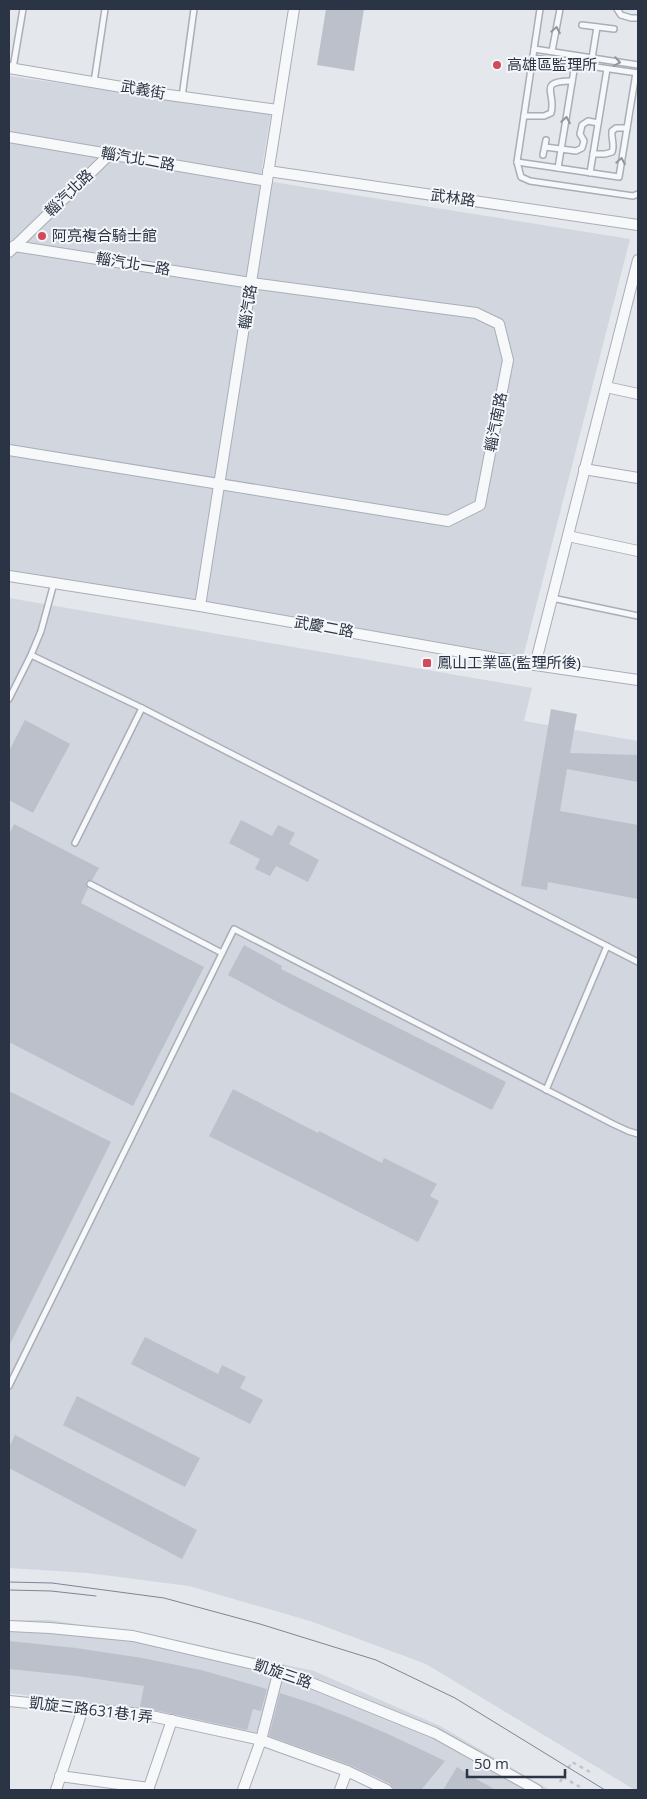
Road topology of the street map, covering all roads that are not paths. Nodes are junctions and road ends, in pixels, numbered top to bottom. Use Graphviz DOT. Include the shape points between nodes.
graph roads {
  1 [pos="23,9"];
  2 [pos="105,9"];
  3 [pos="194,9"];
  4 [pos="294,9"];
  5 [pos="540,9"];
  6 [pos="560,9"];
  7 [pos="617,9"];
  8 [pos="638,18"];
  9 [pos="582,25"];
  10 [pos="597,27"];
  11 [pos="614,29"];
  12 [pos="534,49"];
  13 [pos="552,51"];
  14 [pos="533,58"];
  15 [pos="592,58"];
  16 [pos="575,64"];
  17 [pos="638,65"];
  18 [pos="11,69"];
  19 [pos="607,69"];
  20 [pos="637,73"];
  21 [pos="572,81"];
  22 [pos="94,82"];
  23 [pos="182,97"];
  24 [pos="278,110"];
  25 [pos="524,116"];
  26 [pos="598,123"];
  27 [pos="627,128"];
  28 [pos="9,137"];
  29 [pos="546,140"];
  30 [pos="545,147"];
  31 [pos="561,149"];
  32 [pos="108,154"];
  33 [pos="593,154"];
  34 [pos="543,155"];
  35 [pos="517,162"];
  36 [pos="558,168"];
  37 [pos="590,173"];
  38 [pos="268,176"];
  39 [pos="638,194"];
  40 [pos="638,225"];
  41 [pos="12,249"];
  42 [pos="638,260"];
  43 [pos="251,283"];
  44 [pos="606,387"];
  45 [pos="638,394"];
  46 [pos="9,450"];
  47 [pos="584,469"];
  48 [pos="638,478"];
  49 [pos="220,484"];
  50 [pos="568,536"];
  51 [pos="638,551"];
  52 [pos="9,576"];
  53 [pos="54,583"];
  54 [pos="552,598"];
  55 [pos="200,606"];
  56 [pos="638,616"];
  57 [pos="32,655"];
  58 [pos="535,665"];
  59 [pos="638,680"];
  60 [pos="9,699"];
  61 [pos="142,708"];
  62 [pos="76,843"];
  63 [pos="90,884"];
  64 [pos="607,946"];
  65 [pos="222,953"];
  66 [pos="638,962"];
  67 [pos="546,1090"];
  68 [pos="638,1134"];
  69 [pos="9,1386"];
  70 [pos="9,1626"];
  71 [pos="279,1670"];
  72 [pos="9,1701"];
  73 [pos="82,1708"];
  74 [pos="172,1720"];
  75 [pos="261,1740"];
  76 [pos="346,1771"];
  77 [pos="60,1776"];
  78 [pos="148,1789"];
  79 [pos="56,1790"];
  80 [pos="243,1790"];
  81 [pos="340,1790"];
  82 [pos="387,1790"];
  83 [pos="537,1790"];
  1 -- 18 [label="lane"];
  2 -- 22 [label="lane"];
  3 -- 23 [label="lane"];
  4 -- 24 [label="street, 輜汽路"];
  5 -- 12 [label="lane"];
  13 -- 6 [label="lane, one-way"];
  7 -- 8 [label="lane" via="621,15"];
  9 -- 10 [label="lane"];
  10 -- 11 [label="lane"];
  10 -- 15 [label="lane"];
  12 -- 13 [label="lane"];
  12 -- 14 [label="lane"];
  13 -- 15 [label="lane"];
  14 -- 16 [label="lane"];
  14 -- 25 [label="lane"];
  15 -- 17 [label="lane, one-way"];
  16 -- 19 [label="lane"];
  16 -- 21 [label="lane"];
  18 -- 22 [label="street, 武義街"];
  19 -- 20 [label="lane"];
  19 -- 26 [label="lane"];
  20 -- 27 [label="lane"];
  21 -- 25 [label="lane" via="558,81 551,85 551,112 544,116"];
  31 -- 21 [label="lane, one-way"];
  22 -- 23 [label="street, 武義街"];
  23 -- 24 [label="street, 武義街"];
  24 -- 38 [label="street, 輜汽路"];
  25 -- 35 [label="lane"];
  26 -- 31 [label="lane" via="582,125 582,148 576,151"];
  26 -- 33 [label="lane"];
  27 -- 33 [label="lane" via="612,131 612,152"];
  37 -- 27 [label="lane, one-way" via="619,177"];
  28 -- 32 [label="street, 輜汽北二路"];
  29 -- 30 [label="lane"];
  30 -- 31 [label="lane"];
  30 -- 34 [label="lane"];
  31 -- 36 [label="lane"];
  32 -- 38 [label="street, 輜汽北二路"];
  32 -- 41 [label="street, 輜汽北路"];
  33 -- 37 [label="lane"];
  35 -- 36 [label="lane"];
  35 -- 39 [label="lane" via="521,177 530,181 633,196"];
  36 -- 37 [label="lane"];
  38 -- 40 [label="street, 武林路"];
  38 -- 43 [label="street, 輜汽路"];
  41 -- 43 [label="street, 輜汽北一路"];
  42 -- 44 [label="street"];
  43 -- 49 [label="street, 輜汽路"];
  43 -- 49 [label="street, 輜汽南路" via="476,313 499,324 508,360 480,505 448,521"];
  44 -- 45 [label="street"];
  44 -- 47 [label="street"];
  46 -- 49 [label="street"];
  47 -- 48 [label="street"];
  47 -- 50 [label="street"];
  49 -- 55 [label="street, 輜汽路"];
  50 -- 51 [label="street"];
  50 -- 54 [label="street"];
  52 -- 53 [label="street, 武慶二路"];
  53 -- 55 [label="street, 武慶二路"];
  53 -- 57 [label="lane"];
  54 -- 56 [label="lane"];
  54 -- 58 [label="street"];
  55 -- 58 [label="street, 武慶二路"];
  57 -- 60 [label="lane"];
  57 -- 61 [label="lane"];
  58 -- 59 [label="street, 武慶二路"];
  61 -- 62 [label="lane"];
  61 -- 64 [label="lane"];
  63 -- 65 [label="lane"];
  64 -- 66 [label="lane"];
  64 -- 67 [label="lane"];
  65 -- 67 [label="lane" via="234,929"];
  65 -- 69 [label="lane"];
  67 -- 68 [label="lane"];
  70 -- 71 [label="street, 凱旋三路" via="133,1636"];
  71 -- 75 [label="street"];
  71 -- 83 [label="street, 凱旋三路" via="436,1733"];
  72 -- 73 [label="street, 凱旋三路631巷1弄"];
  73 -- 74 [label="street, 凱旋三路631巷1弄"];
  73 -- 77 [label="street"];
  74 -- 75 [label="street, 凱旋三路631巷1弄"];
  74 -- 78 [label="street"];
  75 -- 76 [label="street, 凱旋三路631巷1弄"];
  75 -- 80 [label="street"];
  76 -- 81 [label="street"];
  76 -- 82 [label="street, 凱旋三路631巷1弄"];
  77 -- 78 [label="street"];
  77 -- 79 [label="street"];
}
